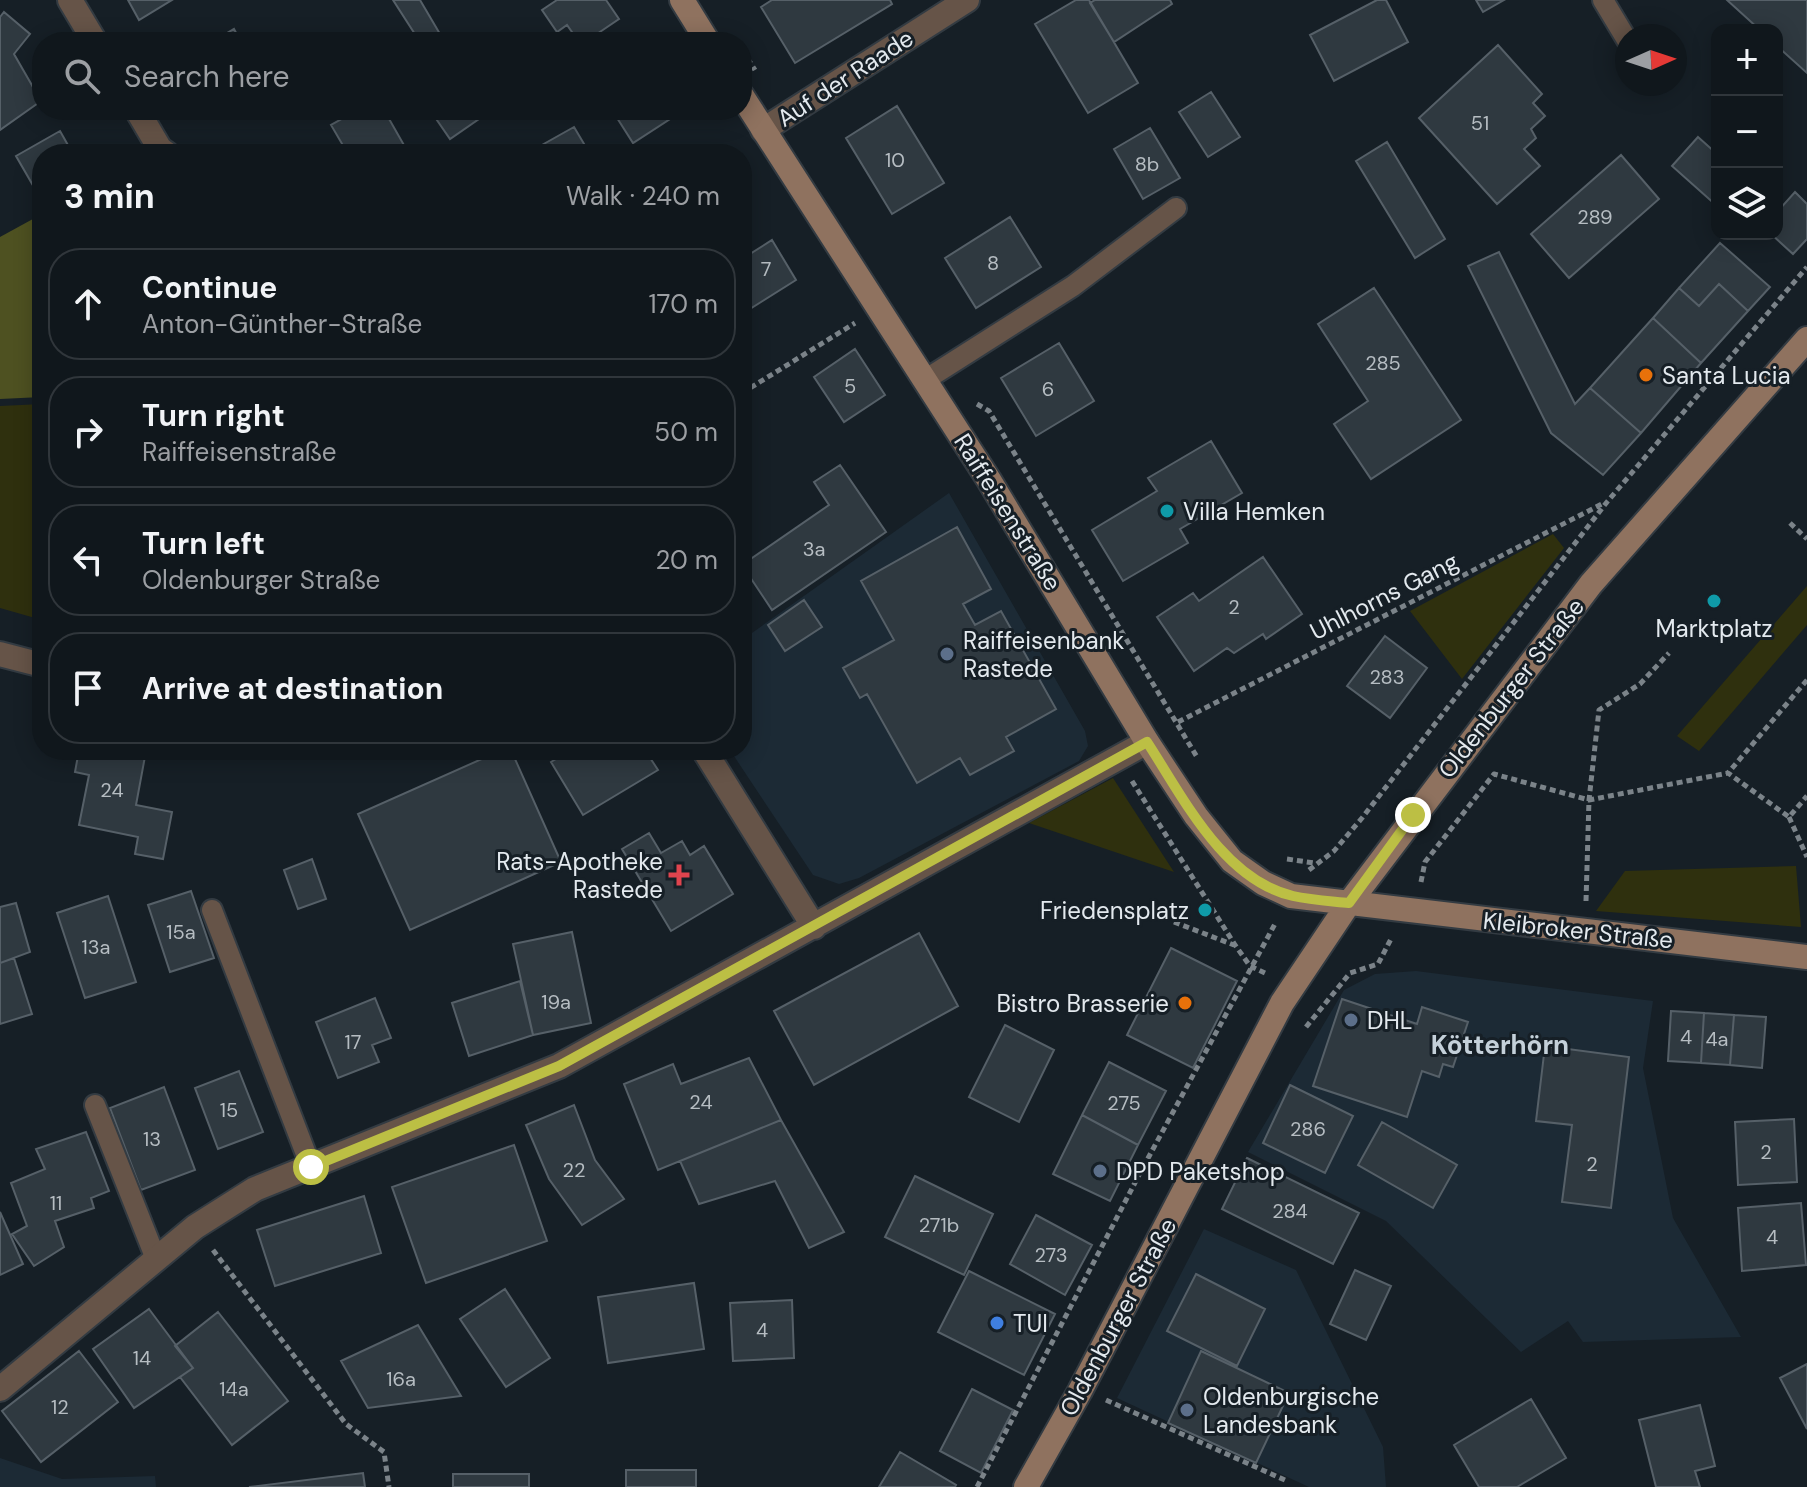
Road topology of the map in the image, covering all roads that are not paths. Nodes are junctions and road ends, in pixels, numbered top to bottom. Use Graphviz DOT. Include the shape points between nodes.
graph roads {
  1 [pos="70,0"];
  2 [pos="682,0"];
  3 [pos="967,0"];
  4 [pos="1603,0"];
  5 [pos="1617,24"];
  6 [pos="89,32"];
  7 [pos="702,32"];
  8 [pos="752,112"];
  9 [pos="143,120"];
  10 [pos="763,130"];
  11 [pos="157,144"];
  12 [pos="1176,208"];
  13 [pos="1807,339"];
  14 [pos="925,380"];
  15 [pos="0,654"];
  16 [pos="32,662"];
  17 [pos="1147,742"];
  18 [pos="710,760"];
  19 [pos="1349,903"];
  20 [pos="212,910"];
  21 [pos="814,927"];
  22 [pos="1807,957"];
  23 [pos="95,1105"];
  24 [pos="311,1167"];
  25 [pos="156,1259"];
  26 [pos="0,1389"];
  27 [pos="1026,1487"];
  1 -- 6 [label="street"];
  2 -- 7 [label="street"];
  3 -- 10 [label="street, Auf der Raade"];
  4 -- 5 [label="lane"];
  8 -- 10 [label="street, Raiffeisenstraße"];
  9 -- 11 [label="street"];
  10 -- 14 [label="street, Raiffeisenstraße"];
  12 -- 14 [label="lane" via="1073,286"];
  13 -- 19 [label="street, Oldenburger Straße" via="1591,584"];
  14 -- 17 [label="street, Raiffeisenstraße"];
  15 -- 16 [label="street"];
  17 -- 19 [label="street, Raiffeisenstraße" via="1232,861 1291,896"];
  17 -- 21 [label="street"];
  18 -- 21 [label="street"];
  19 -- 22 [label="street, Kleibroker Straße"];
  19 -- 27 [label="street, Oldenburger Straße" via="1282,1003"];
  20 -- 24 [label="lane"];
  21 -- 24 [label="street" via="559,1066"];
  23 -- 25 [label="lane"];
  24 -- 25 [label="street" via="255,1189"];
  25 -- 26 [label="street"];
}
